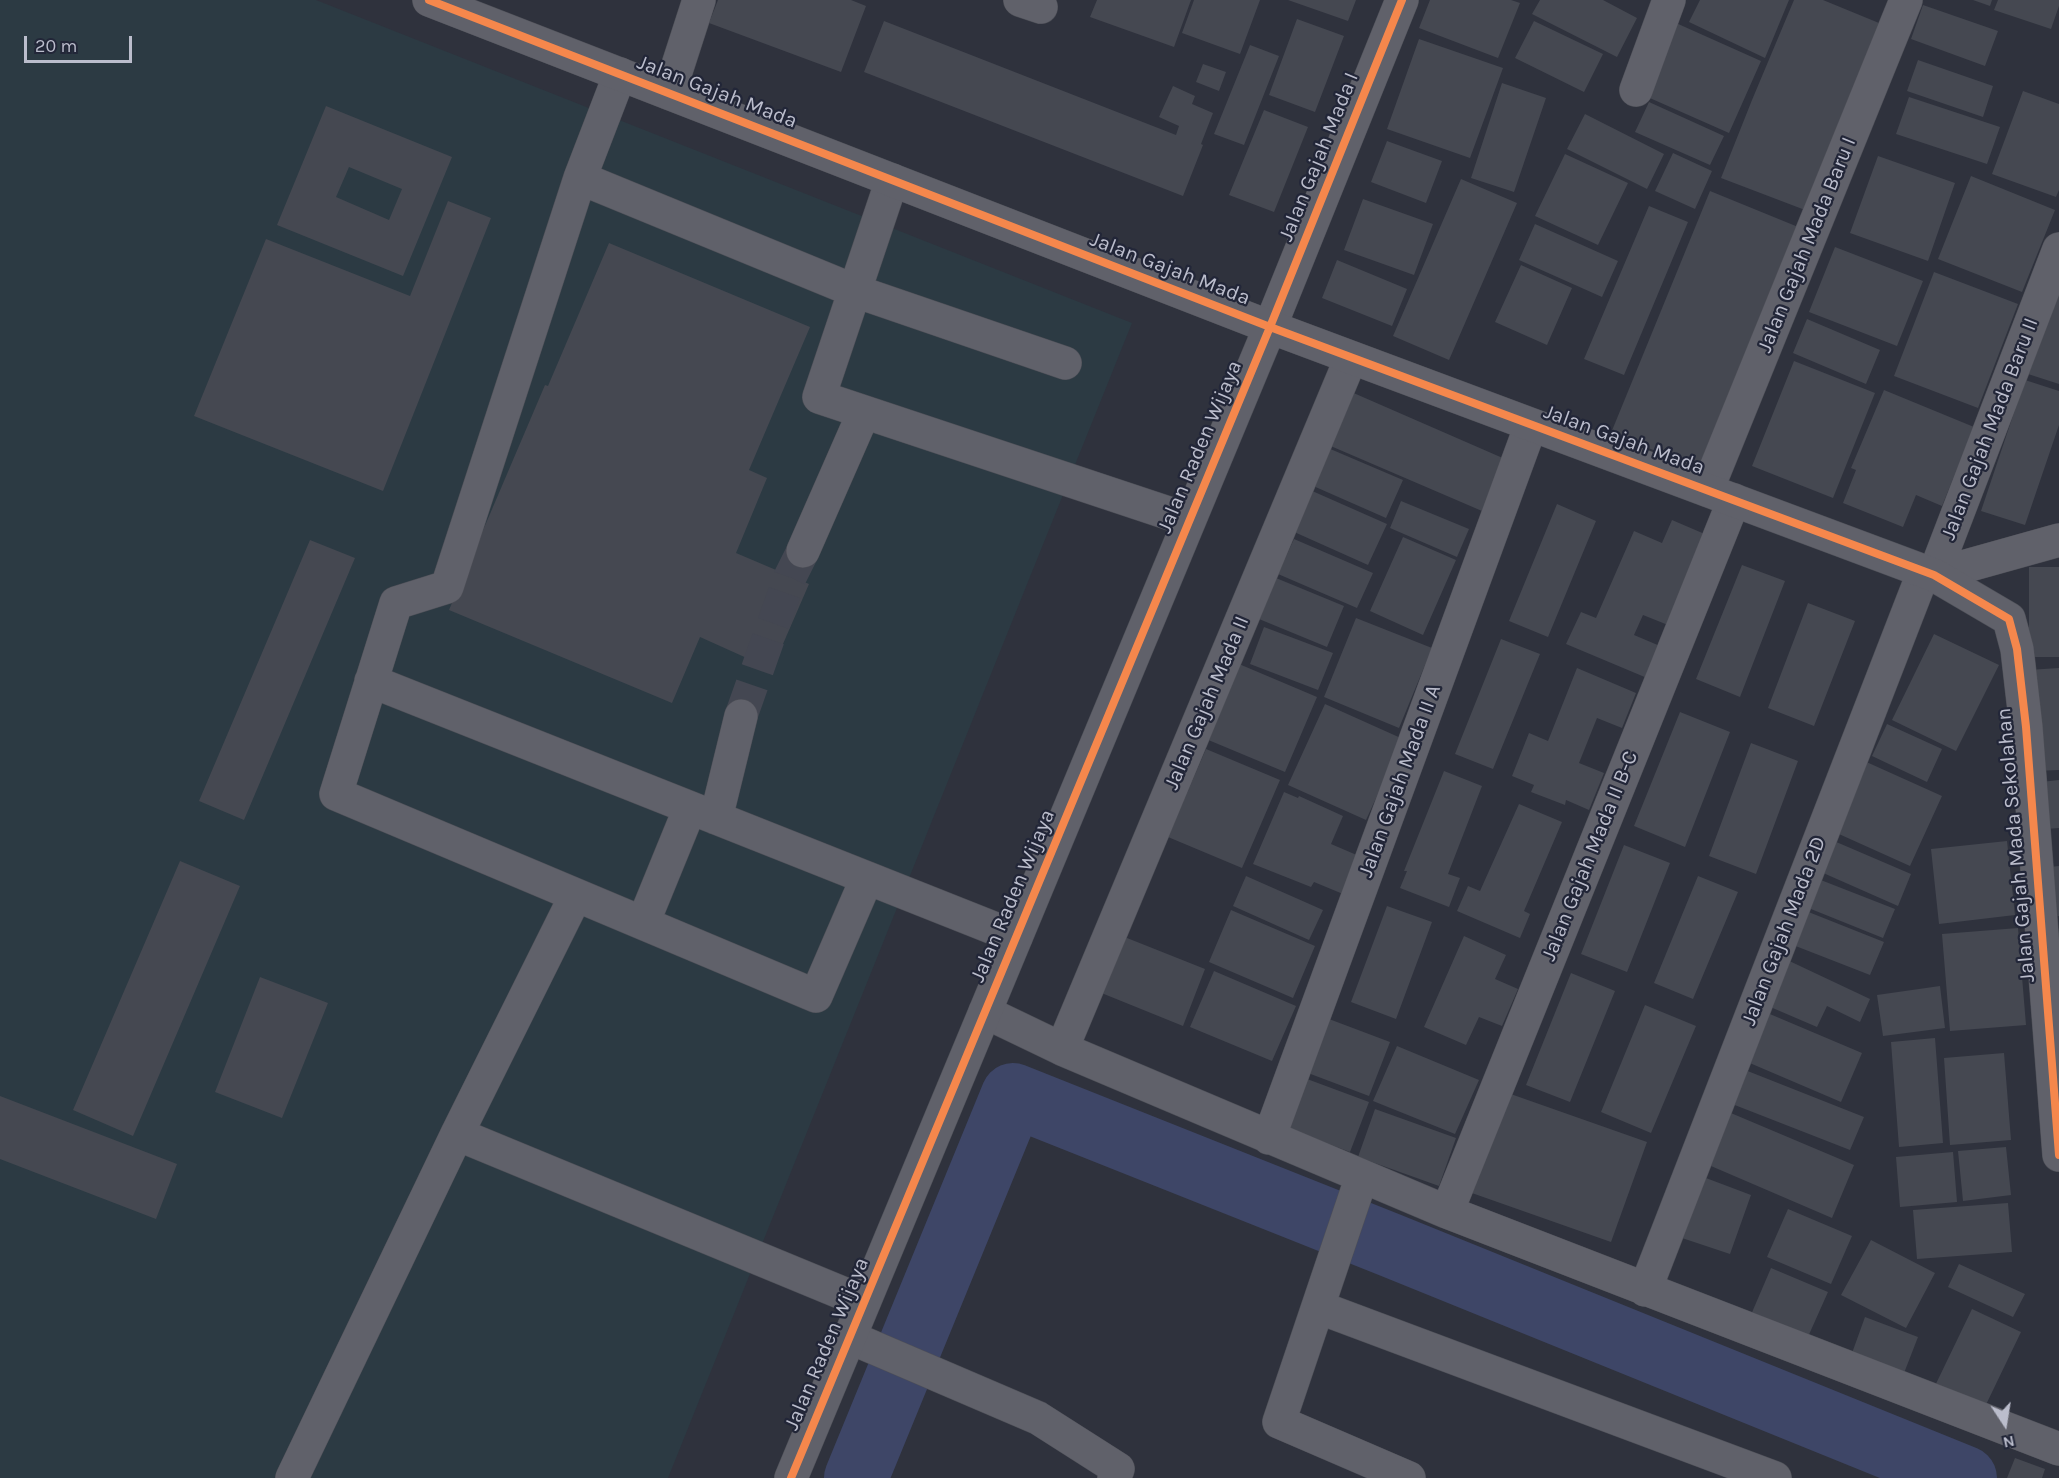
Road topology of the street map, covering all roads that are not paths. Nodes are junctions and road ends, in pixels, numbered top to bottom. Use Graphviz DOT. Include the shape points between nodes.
graph roads {
  1 [pos="429,0"];
  2 [pos="699,0"];
  3 [pos="1402,0"];
  4 [pos="1669,0"];
  5 [pos="1906,0"];
  6 [pos="620,74"];
  7 [pos="1636,90"];
  8 [pos="669,93"];
  9 [pos="580,178"];
  10 [pos="892,180"];
  11 [pos="2059,249"];
  12 [pos="855,291"];
  13 [pos="1270,327"];
  14 [pos="1352,358"];
  15 [pos="1065,363"];
  16 [pos="864,412"];
  17 [pos="1531,425"];
  18 [pos="1720,495"];
  19 [pos="1188,520"];
  20 [pos="2059,540"];
  21 [pos="803,550"];
  22 [pos="1929,573"];
  23 [pos="371,681"];
  24 [pos="741,716"];
  25 [pos="703,813"];
  26 [pos="867,878"];
  27 [pos="576,895"];
  28 [pos="643,923"];
  29 [pos="1016,937"];
  30 [pos="985,1012"];
  31 [pos="1062,1049"];
  32 [pos="457,1134"];
  33 [pos="1269,1138"];
  34 [pos="2059,1155"];
  35 [pos="1362,1176"];
  36 [pos="1447,1212"];
  37 [pos="1645,1290"];
  38 [pos="864,1302"];
  39 [pos="1318,1307"];
  40 [pos="858,1341"];
  41 [pos="2059,1449"];
  42 [pos="1770,1477"];
  43 [pos="292,1478"];
  44 [pos="791,1478"];
  45 [pos="1114,1478"];
  46 [pos="1408,1478"];
  1 -- 6 [label="street, Jalan Gajah Mada"];
  2 -- 8 [label="street"];
  3 -- 13 [label="street, Jalan Gajah Mada I"];
  4 -- 7 [label="street"];
  5 -- 18 [label="street, Jalan Gajah Mada Baru I"];
  6 -- 8 [label="street, Jalan Gajah Mada"];
  6 -- 9 [label="street"];
  8 -- 10 [label="street, Jalan Gajah Mada"];
  9 -- 12 [label="street"];
  9 -- 23 [label="street" via="447,587 396,603"];
  10 -- 12 [label="street"];
  10 -- 13 [label="street, Jalan Gajah Mada"];
  11 -- 22 [label="street, Jalan Gajah Mada Baru II"];
  12 -- 15 [label="street"];
  12 -- 16 [label="street" via="819,397"];
  13 -- 14 [label="street, Jalan Gajah Mada"];
  13 -- 19 [label="street, Jalan Raden Wijaya"];
  14 -- 17 [label="street, Jalan Gajah Mada"];
  14 -- 31 [label="street, Jalan Gajah Mada II"];
  16 -- 19 [label="street"];
  16 -- 21 [label="street"];
  17 -- 18 [label="street, Jalan Gajah Mada"];
  17 -- 33 [label="street, Jalan Gajah Mada II A"];
  18 -- 22 [label="street, Jalan Gajah Mada"];
  18 -- 36 [label="street, Jalan Gajah Mada II B-C"];
  19 -- 29 [label="street, Jalan Raden Wijaya"];
  20 -- 22 [label="street"];
  22 -- 34 [label="street, Jalan Gajah Mada Sekolahan" via="2009,619 2015,641 2026,727"];
  22 -- 37 [label="street, Jalan Gajah Mada 2D"];
  23 -- 25 [label="street"];
  23 -- 27 [label="street" via="336,794"];
  24 -- 25 [label="street"];
  25 -- 26 [label="street"];
  25 -- 28 [label="street"];
  26 -- 28 [label="street" via="816,996"];
  26 -- 29 [label="street"];
  27 -- 28 [label="street"];
  27 -- 32 [label="street"];
  29 -- 30 [label="street, Jalan Raden Wijaya"];
  30 -- 31 [label="street"];
  30 -- 38 [label="street, Jalan Raden Wijaya"];
  31 -- 33 [label="street"];
  32 -- 38 [label="street"];
  32 -- 43 [label="street"];
  33 -- 35 [label="street"];
  35 -- 36 [label="street"];
  35 -- 39 [label="street"];
  36 -- 37 [label="street"];
  37 -- 41 [label="street"];
  38 -- 40 [label="street, Jalan Raden Wijaya"];
  39 -- 42 [label="street"];
  39 -- 46 [label="street" via="1279,1422"];
  40 -- 44 [label="street, Jalan Raden Wijaya"];
  40 -- 45 [label="street" via="1038,1418 1118,1469"];
}
